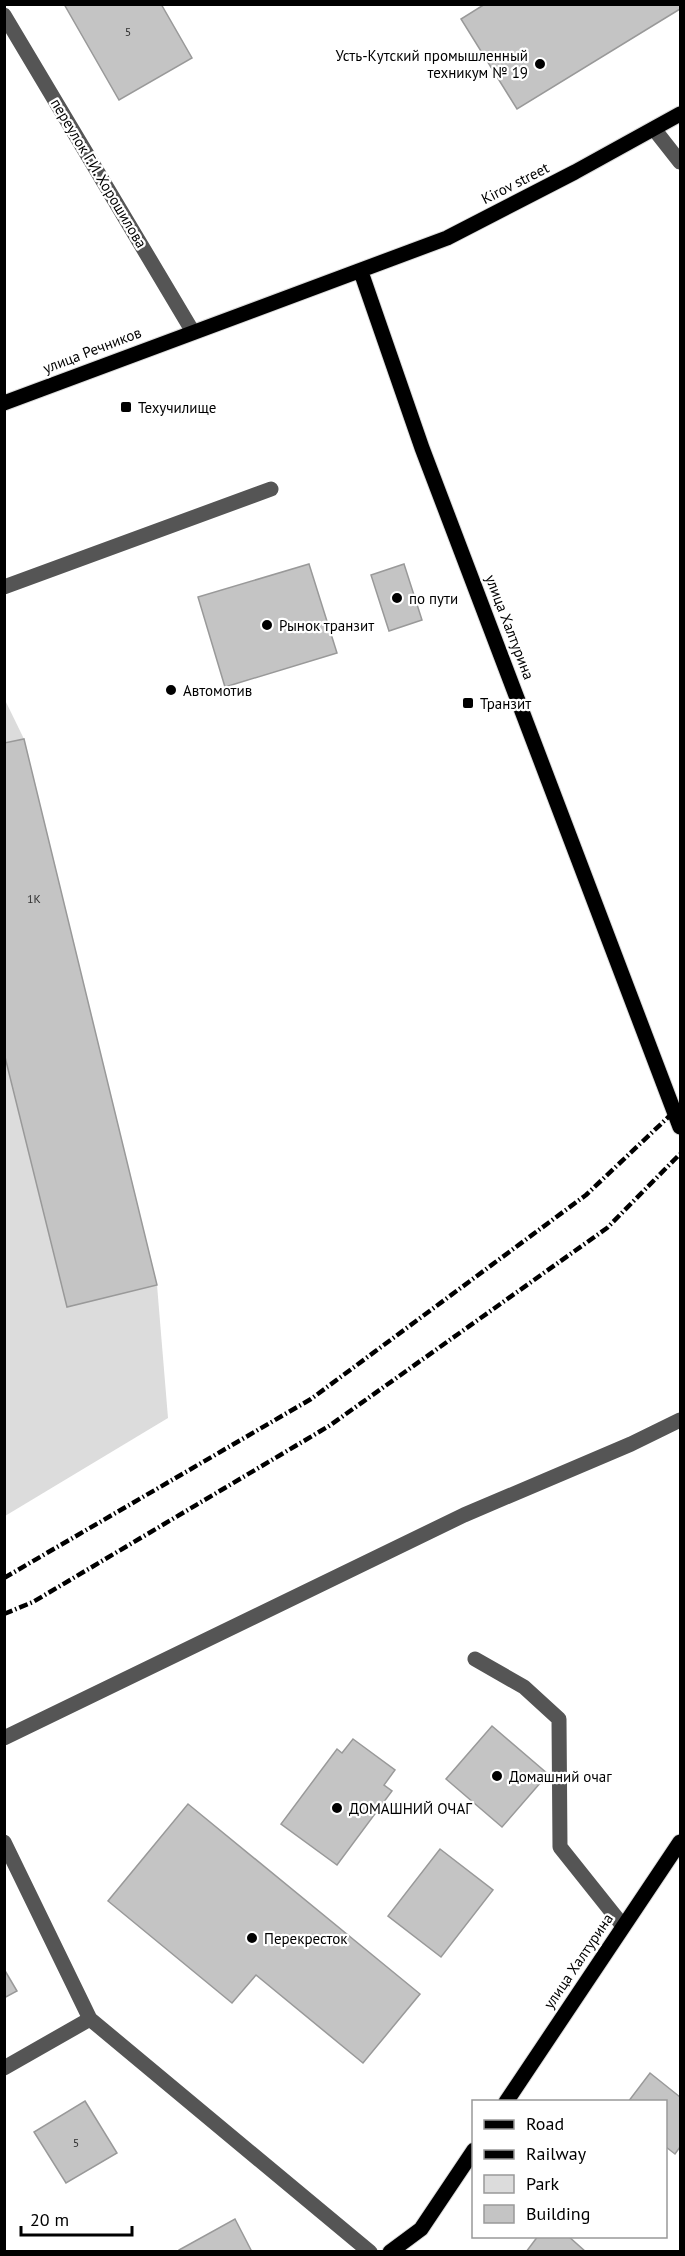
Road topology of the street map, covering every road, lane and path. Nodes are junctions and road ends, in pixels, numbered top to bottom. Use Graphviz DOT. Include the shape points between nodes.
graph roads {
  1 [pos="4,15"];
  2 [pos="681,114"];
  3 [pos="654,129"];
  4 [pos="681,162"];
  5 [pos="361,272"];
  6 [pos="193,332"];
  7 [pos="4,403"];
  8 [pos="272,489"];
  9 [pos="4,587"];
  10 [pos="681,1127"];
  11 [pos="681,1420"];
  12 [pos="475,1659"];
  13 [pos="4,1738"];
  14 [pos="4,1842"];
  15 [pos="681,1842"];
  16 [pos="623,1926"];
  17 [pos="90,2019"];
  18 [pos="4,2068"];
  19 [pos="507,2100"];
  20 [pos="472,2153"];
  21 [pos="370,2252"];
  22 [pos="390,2252"];
  1 -- 6 [label="street, переулок Г.И. Хорошилова"];
  2 -- 3 [label="main road, Kirov street"];
  3 -- 4 [label="street"];
  3 -- 5 [label="main road, Kirov street" via="447,238"];
  5 -- 6 [label="main road, Kirov street"];
  5 -- 10 [label="main road, улица Халтурина" via="422,448"];
  6 -- 7 [label="main road, улица Речников"];
  8 -- 9 [label="street"];
  11 -- 13 [label="street" via="464,1515"];
  12 -- 16 [label="street" via="524,1687 559,1719 560,1847"];
  14 -- 17 [label="street"];
  15 -- 16 [label="main road, улица Халтурина"];
  16 -- 19 [label="main road, улица Халтурина"];
  17 -- 18 [label="street"];
  17 -- 21 [label="street"];
  20 -- 22 [label="main road" via="421,2229"];
}
